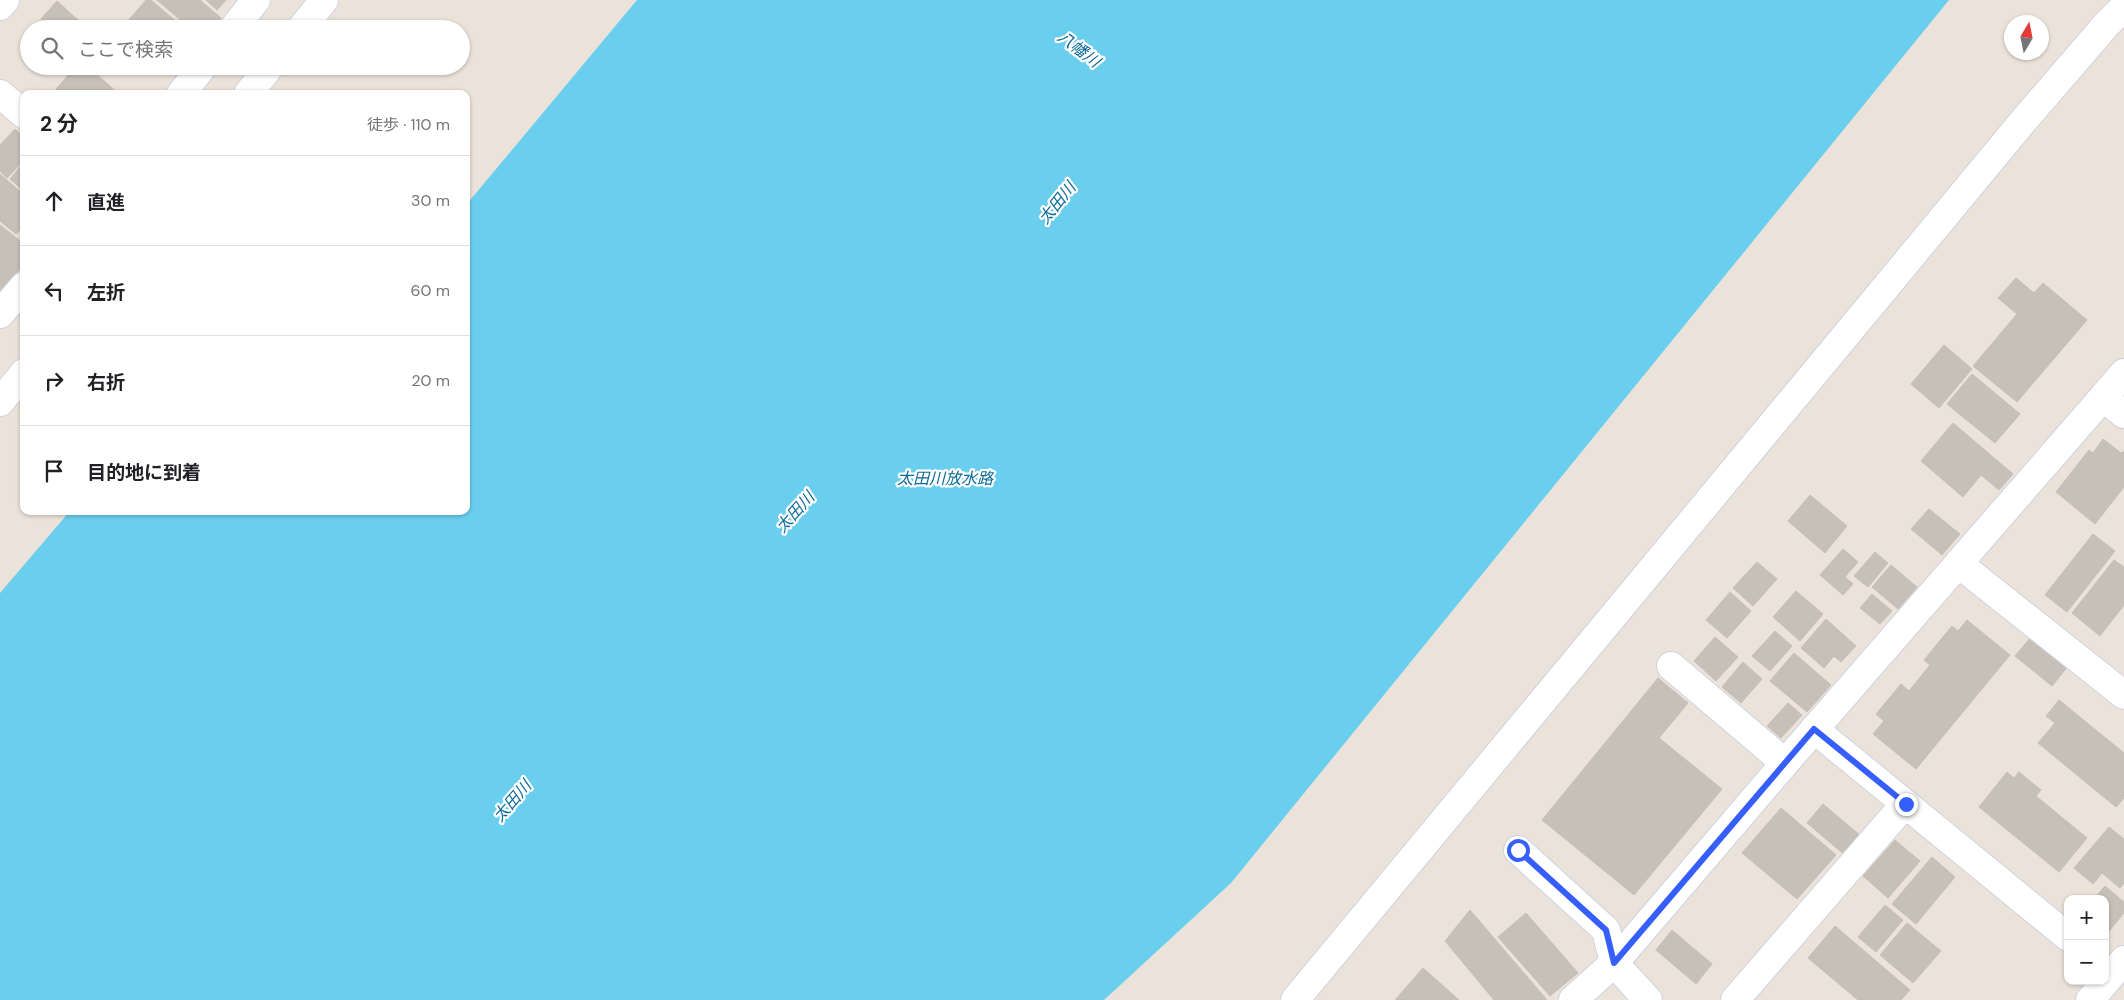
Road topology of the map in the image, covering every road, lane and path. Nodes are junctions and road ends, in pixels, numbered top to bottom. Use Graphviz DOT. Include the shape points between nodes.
graph roads {
  1 [pos="5,0"];
  2 [pos="256,0"];
  3 [pos="324,0"];
  4 [pos="0,6"];
  5 [pos="2124,7"];
  6 [pos="240,20"];
  7 [pos="308,20"];
  8 [pos="196,75"];
  9 [pos="263,75"];
  10 [pos="184,90"];
  11 [pos="251,90"];
  12 [pos="0,94"];
  13 [pos="20,111"];
  14 [pos="20,291"];
  15 [pos="0,314"];
  16 [pos="2124,372"];
  17 [pos="2114,405"];
  18 [pos="1959,564"];
  19 [pos="1671,666"];
  20 [pos="2124,695"];
  21 [pos="1814,729"];
  22 [pos="1785,762"];
  23 [pos="1906,804"];
  24 [pos="1518,850"];
  25 [pos="2064,934"];
  26 [pos="1614,963"];
  27 [pos="2116,971"];
  28 [pos="1296,1000"];
  29 [pos="1573,1000"];
  30 [pos="1648,1000"];
  31 [pos="1735,1000"];
  32 [pos="2090,1000"];
  1 -- 4 [label="street"];
  2 -- 6 [label="street"];
  3 -- 7 [label="street"];
  5 -- 28 [label="street" via="2018,126"];
  8 -- 10 [label="street"];
  9 -- 11 [label="street"];
  12 -- 13 [label="street"];
  14 -- 15 [label="street"];
  16 -- 17 [label="street"];
  17 -- 18 [label="street"];
  18 -- 20 [label="street"];
  18 -- 21 [label="street"];
  19 -- 22 [label="street"];
  21 -- 22 [label="street"];
  21 -- 23 [label="street"];
  22 -- 26 [label="street"];
  23 -- 25 [label="street"];
  23 -- 31 [label="street"];
  24 -- 26 [label="street" via="1606,930"];
  26 -- 29 [label="street"];
  26 -- 30 [label="street"];
  27 -- 32 [label="street"];
}
